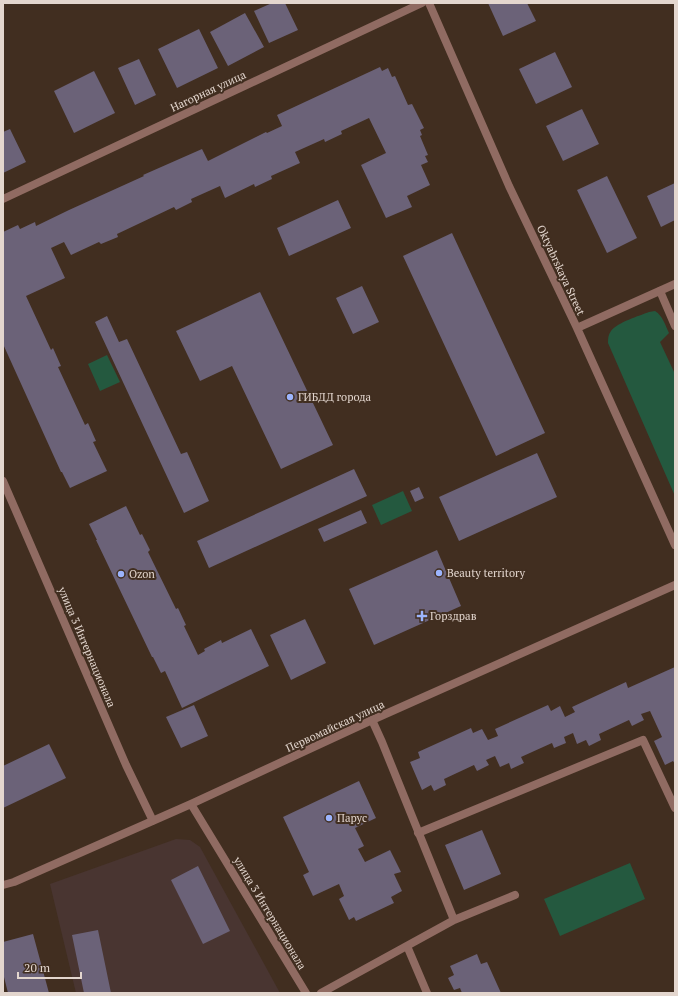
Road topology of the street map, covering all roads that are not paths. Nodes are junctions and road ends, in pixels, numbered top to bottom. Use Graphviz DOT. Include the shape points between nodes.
graph roads {
  1 [pos="422,3"];
  2 [pos="429,3"];
  3 [pos="3,199"];
  4 [pos="675,284"];
  5 [pos="660,291"];
  6 [pos="675,326"];
  7 [pos="577,328"];
  8 [pos="3,481"];
  9 [pos="675,545"];
  10 [pos="675,585"];
  11 [pos="372,720"];
  12 [pos="673,798"];
  13 [pos="191,804"];
  14 [pos="675,808"];
  15 [pos="153,821"];
  16 [pos="418,833"];
  17 [pos="3,885"];
  18 [pos="515,895"];
  19 [pos="454,920"];
  20 [pos="407,946"];
  21 [pos="306,993"];
  22 [pos="321,993"];
  23 [pos="427,993"];
  1 -- 3 [label="street, Нагорная улица"];
  2 -- 7 [label="street, Oktyabrskaya Street" via="510,186"];
  4 -- 5 [label="street"];
  5 -- 6 [label="street"];
  5 -- 7 [label="street"];
  7 -- 9 [label="street, Oktyabrskaya Street"];
  8 -- 15 [label="street, улица 3 Интернационала" via="126,765"];
  10 -- 11 [label="street, Первомайская улица"];
  11 -- 13 [label="street, Первомайская улица"];
  11 -- 16 [label="street"];
  12 -- 14 [label="street"];
  12 -- 16 [label="street" via="643,740"];
  13 -- 15 [label="street, Первомайская улица"];
  13 -- 21 [label="street, улица 3 Интернационала"];
  15 -- 17 [label="street, Первомайская улица"];
  16 -- 19 [label="street"];
  18 -- 19 [label="street"];
  19 -- 20 [label="street"];
  20 -- 22 [label="street"];
  20 -- 23 [label="street"];
}
